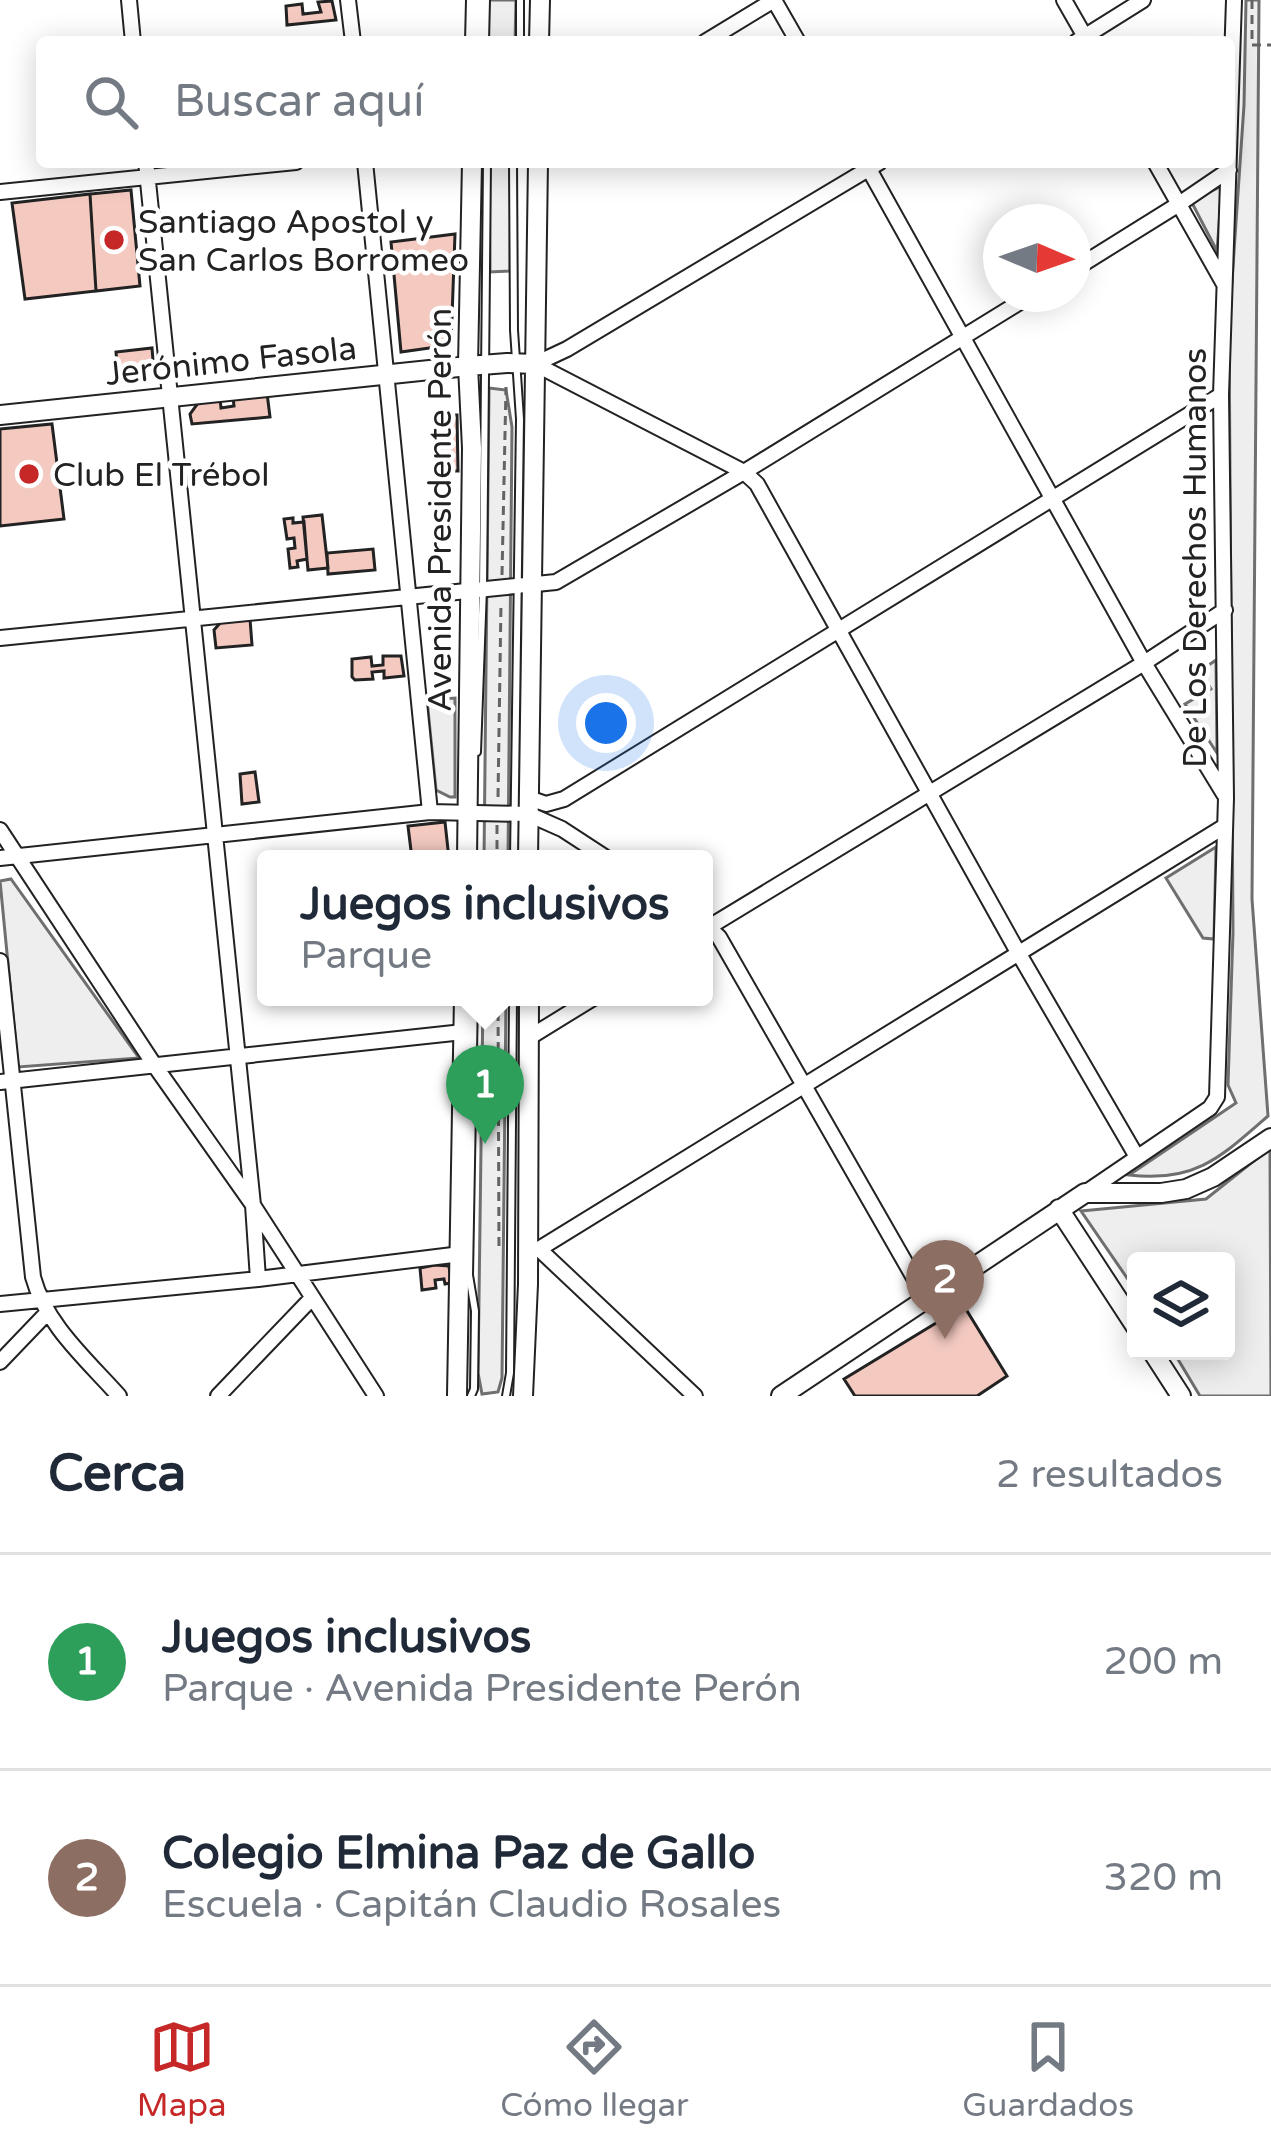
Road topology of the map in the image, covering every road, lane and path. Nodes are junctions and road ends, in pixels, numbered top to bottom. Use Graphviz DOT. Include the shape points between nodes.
graph roads {
  1 [pos="129,0"];
  2 [pos="348,0"];
  3 [pos="476,0"];
  4 [pos="485,0"];
  5 [pos="520,0"];
  6 [pos="540,0"];
  7 [pos="774,0"];
  8 [pos="1064,0"];
  9 [pos="1143,0"];
  10 [pos="1234,0"];
  11 [pos="1252,0"];
  12 [pos="132,36"];
  13 [pos="352,36"];
  14 [pos="475,36"];
  15 [pos="485,36"];
  16 [pos="520,36"];
  17 [pos="539,36"];
  18 [pos="715,36"];
  19 [pos="795,36"];
  20 [pos="1081,36"];
  21 [pos="1089,36"];
  22 [pos="1233,36"];
  23 [pos="1271,45"];
  24 [pos="366,168"];
  25 [pos="472,168"];
  26 [pos="487,168"];
  27 [pos="513,168"];
  28 [pos="537,168"];
  29 [pos="864,168"];
  30 [pos="873,168"];
  31 [pos="1158,168"];
  32 [pos="147,169"];
  33 [pos="1229,170"];
  34 [pos="0,192"];
  35 [pos="1179,204"];
  36 [pos="1091,259"];
  37 [pos="1224,284"];
  38 [pos="1004,312"];
  39 [pos="963,337"];
  40 [pos="519,364"];
  41 [pos="476,366"];
  42 [pos="388,374"];
  43 [pos="1221,395"];
  44 [pos="170,396"];
  45 [pos="0,415"];
  46 [pos="744,472"];
  47 [pos="1052,498"];
  48 [pos="517,586"];
  49 [pos="476,589"];
  50 [pos="410,595"];
  51 [pos="1225,610"];
  52 [pos="192,617"];
  53 [pos="841,630"];
  54 [pos="0,638"];
  55 [pos="1144,663"];
  56 [pos="928,793"];
  57 [pos="1226,798"];
  58 [pos="564,799"];
  59 [pos="524,808"];
  60 [pos="430,812"];
  61 [pos="472,812"];
  62 [pos="497,812"];
  63 [pos="1225,826"];
  64 [pos="562,829"];
  65 [pos="0,830"];
  66 [pos="214,835"];
  67 [pos="471,850"];
  68 [pos="497,850"];
  69 [pos="516,850"];
  70 [pos="528,850"];
  71 [pos="594,850"];
  72 [pos="8,857"];
  73 [pos="713,922"];
  74 [pos="713,932"];
  75 [pos="1019,954"];
  76 [pos="0,961"];
  77 [pos="464,1006"];
  78 [pos="474,1006"];
  79 [pos="498,1006"];
  80 [pos="513,1006"];
  81 [pos="530,1006"];
  82 [pos="580,1006"];
  83 [pos="463,1032"];
  84 [pos="530,1037"];
  85 [pos="236,1057"];
  86 [pos="155,1066"];
  87 [pos="6,1081"];
  88 [pos="806,1086"];
  89 [pos="1271,1138"];
  90 [pos="1137,1157"];
  91 [pos="1085,1193"];
  92 [pos="253,1205"];
  93 [pos="1059,1209"];
  94 [pos="534,1249"];
  95 [pos="499,1254"];
  96 [pos="461,1255"];
  97 [pos="296,1274"];
  98 [pos="258,1279"];
  99 [pos="925,1297"];
  100 [pos="311,1299"];
  101 [pos="0,1304"];
  102 [pos="43,1307"];
  103 [pos="1127,1313"];
  104 [pos="1158,1360"];
  105 [pos="0,1362"];
  106 [pos="119,1396"];
  107 [pos="218,1396"];
  108 [pos="376,1396"];
  109 [pos="457,1396"];
  110 [pos="471,1396"];
  111 [pos="506,1396"];
  112 [pos="523,1396"];
  113 [pos="695,1396"];
  114 [pos="781,1396"];
  115 [pos="1181,1396"];
  1 -- 12 [label="street"];
  2 -- 13 [label="street"];
  3 -- 14 [label="main road"];
  4 -- 15 [label="lane"];
  5 -- 16 [label="lane"];
  6 -- 17 [label="main road"];
  7 -- 18 [label="street"];
  7 -- 19 [label="street"];
  8 -- 20 [label="street"];
  9 -- 21 [label="street"];
  10 -- 22 [label="street, De Los Derechos Humanos"];
  11 -- 23 [label="path" via="1252,45"];
  24 -- 42 [label="street"];
  25 -- 41 [label="main road, Avenida Presidente Perón"];
  26 -- 41 [label="lane"];
  27 -- 40 [label="lane"];
  28 -- 40 [label="main road"];
  29 -- 40 [label="street" via="567,349"];
  30 -- 39 [label="street"];
  31 -- 35 [label="street"];
  32 -- 34 [label="street"];
  32 -- 44 [label="street"];
  33 -- 35 [label="street"];
  33 -- 37 [label="street, De Los Derechos Humanos"];
  35 -- 36 [label="street"];
  35 -- 37 [label="street"];
  37 -- 43 [label="street, De Los Derechos Humanos"];
  38 -- 39 [label="street"];
  39 -- 46 [label="street"];
  39 -- 47 [label="street"];
  40 -- 41 [label="main road, Jerónimo Fasola"];
  40 -- 46 [label="street"];
  40 -- 48 [label="main road"];
  40 -- 48 [label="path"];
  41 -- 42 [label="main road, Jerónimo Fasola"];
  41 -- 49 [label="main road, Avenida Presidente Perón"];
  42 -- 44 [label="main road, Jerónimo Fasola"];
  42 -- 50 [label="street"];
  43 -- 47 [label="street"];
  43 -- 51 [label="street, De Los Derechos Humanos"];
  44 -- 45 [label="main road, Jerónimo Fasola"];
  44 -- 52 [label="street"];
  46 -- 48 [label="street" via="565,578"];
  46 -- 53 [label="street"];
  47 -- 53 [label="street"];
  47 -- 55 [label="street"];
  48 -- 49 [label="street"];
  48 -- 59 [label="main road"];
  48 -- 62 [label="path"];
  49 -- 50 [label="street"];
  49 -- 61 [label="main road, Avenida Presidente Perón"];
  50 -- 52 [label="street"];
  50 -- 60 [label="street"];
  51 -- 55 [label="street"];
  51 -- 57 [label="street, De Los Derechos Humanos"];
  52 -- 54 [label="street"];
  52 -- 66 [label="street"];
  53 -- 56 [label="street"];
  53 -- 58 [label="street"];
  55 -- 56 [label="street"];
  55 -- 57 [label="street"];
  56 -- 73 [label="street"];
  56 -- 75 [label="street"];
  57 -- 63 [label="street, De Los Derechos Humanos"];
  58 -- 59 [label="street"];
  58 -- 64 [label="street"];
  59 -- 62 [label="street"];
  59 -- 64 [label="street"];
  59 -- 69 [label="lane"];
  59 -- 70 [label="main road"];
  60 -- 61 [label="street"];
  60 -- 66 [label="street"];
  61 -- 62 [label="street"];
  61 -- 67 [label="main road, Avenida Presidente Perón"];
  62 -- 68 [label="path"];
  63 -- 75 [label="street"];
  63 -- 90 [label="street, De Los Derechos Humanos" via="1218,1088 1206,1111"];
  64 -- 71 [label="street"];
  65 -- 72 [label="street"];
  66 -- 72 [label="street"];
  66 -- 85 [label="street"];
  72 -- 86 [label="street"];
  74 -- 88 [label="street"];
  75 -- 88 [label="street"];
  75 -- 90 [label="street"];
  76 -- 87 [label="street"];
  77 -- 83 [label="main road"];
  78 -- 110 [label="lane"];
  79 -- 95 [label="path"];
  80 -- 111 [label="lane"];
  81 -- 84 [label="main road"];
  82 -- 84 [label="street"];
  83 -- 85 [label="street"];
  83 -- 96 [label="main road"];
  84 -- 94 [label="main road"];
  85 -- 86 [label="street"];
  85 -- 92 [label="street"];
  86 -- 87 [label="street"];
  86 -- 92 [label="street"];
  87 -- 102 [label="street"];
  88 -- 94 [label="street"];
  88 -- 99 [label="street"];
  89 -- 91 [label="main road" via="1186,1189"];
  90 -- 91 [label="street"];
  91 -- 93 [label="main road"];
  92 -- 97 [label="street"];
  92 -- 98 [label="street"];
  93 -- 99 [label="main road"];
  93 -- 103 [label="main road"];
  94 -- 112 [label="main road"];
  94 -- 113 [label="street"];
  96 -- 97 [label="street"];
  96 -- 109 [label="main road"];
  97 -- 98 [label="street"];
  97 -- 100 [label="street"];
  98 -- 102 [label="street"];
  99 -- 114 [label="main road"];
  100 -- 107 [label="street"];
  100 -- 108 [label="street"];
  101 -- 102 [label="street"];
  102 -- 105 [label="street"];
  102 -- 106 [label="street"];
  104 -- 115 [label="main road"];
}
